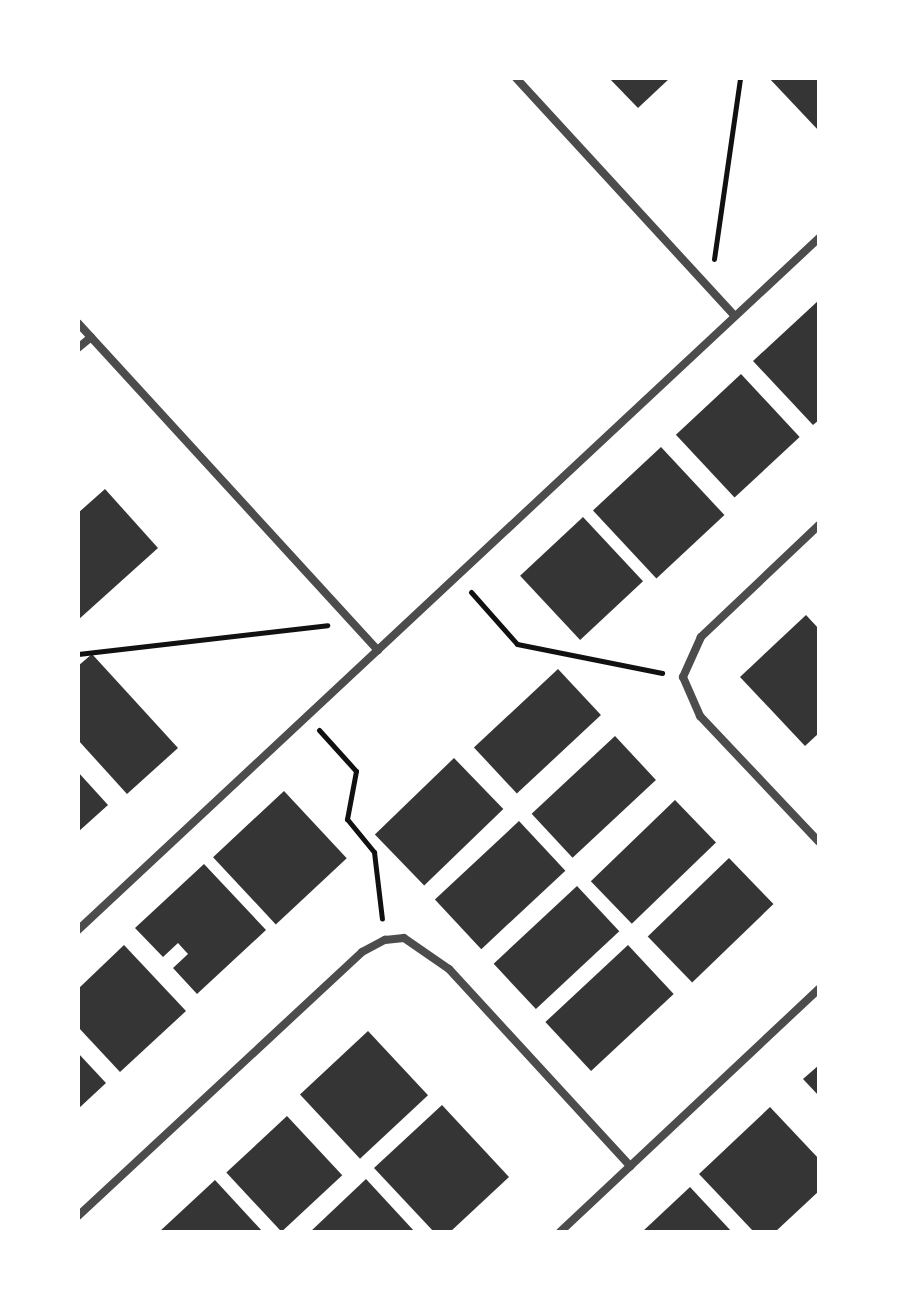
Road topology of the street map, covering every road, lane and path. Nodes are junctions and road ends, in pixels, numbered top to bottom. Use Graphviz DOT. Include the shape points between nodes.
graph roads {
  1 [pos="516,78"];
  2 [pos="740,78"];
  3 [pos="819,238"];
  4 [pos="709,288"];
  5 [pos="735,316"];
  6 [pos="78,323"];
  7 [pos="91,337"];
  8 [pos="78,348"];
  9 [pos="819,525"];
  10 [pos="458,576"];
  11 [pos="353,622"];
  12 [pos="378,650"];
  13 [pos="78,654"];
  14 [pos="683,677"];
  15 [pos="307,717"];
  16 [pos="819,842"];
  17 [pos="78,930"];
  18 [pos="385,940"];
  19 [pos="819,989"];
  20 [pos="630,1166"];
  21 [pos="78,1216"];
  22 [pos="560,1232"];
  1 -- 4 [label="street"];
  2 -- 4 [label="path"];
  3 -- 5 [label="street"];
  4 -- 5 [label="street"];
  5 -- 10 [label="street"];
  6 -- 7 [label="street"];
  7 -- 8 [label="street"];
  7 -- 11 [label="street"];
  9 -- 14 [label="street" via="701,637"];
  10 -- 12 [label="street"];
  10 -- 14 [label="path" via="517,644"];
  11 -- 12 [label="street"];
  11 -- 13 [label="path"];
  12 -- 15 [label="street"];
  14 -- 16 [label="street" via="700,716"];
  15 -- 17 [label="street"];
  15 -- 18 [label="path" via="356,771 347,819 374,852"];
  18 -- 20 [label="street" via="404,938 449,969"];
  18 -- 21 [label="street" via="362,952"];
  19 -- 20 [label="street"];
  20 -- 22 [label="street"];
}
